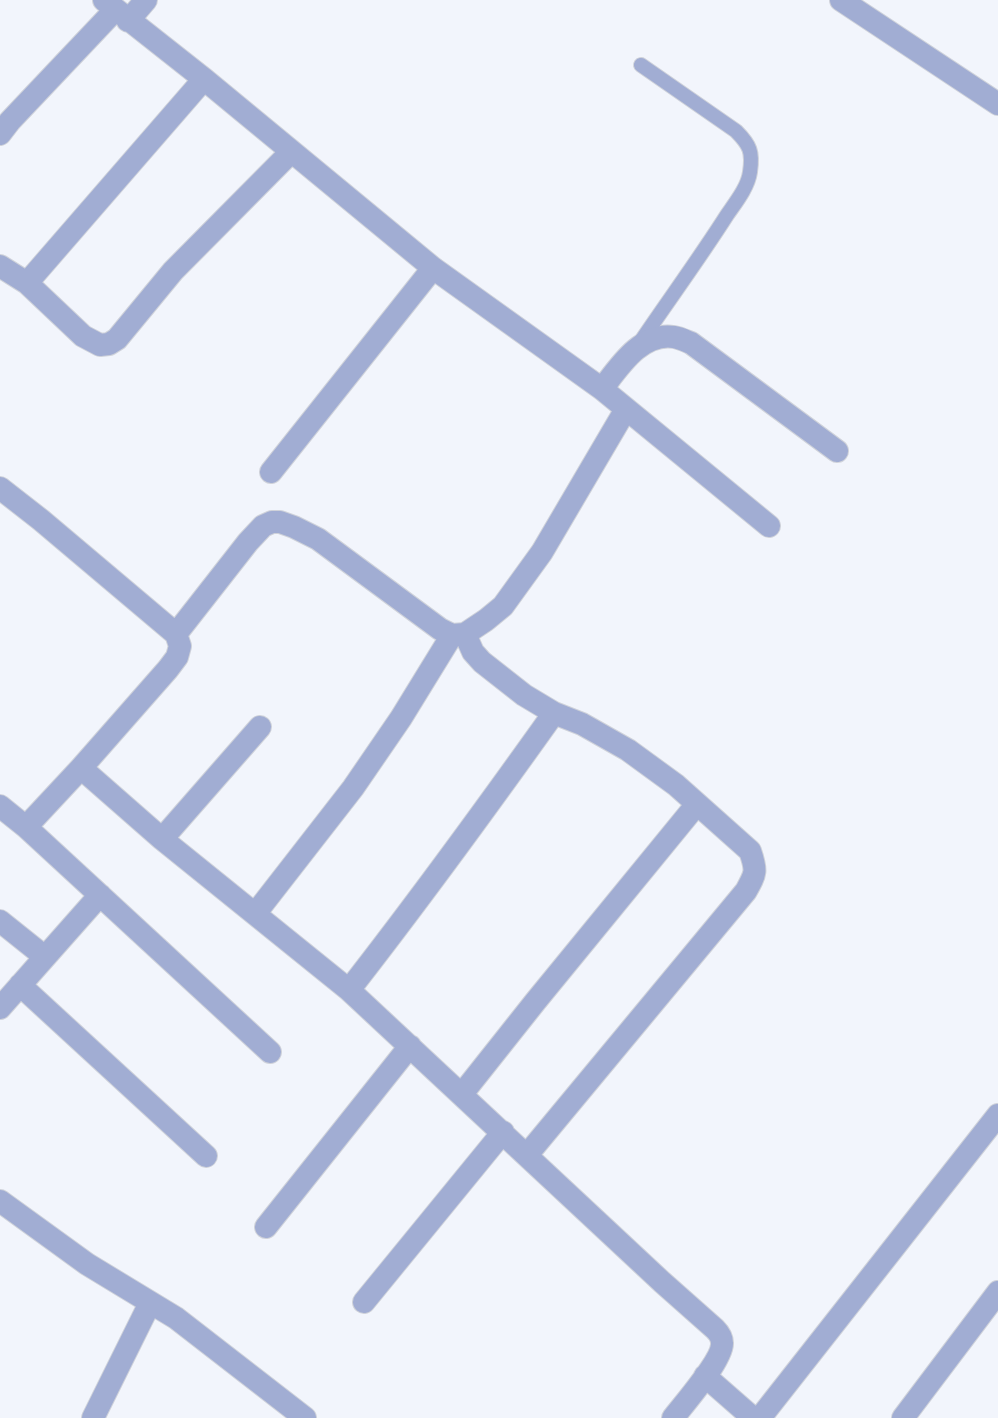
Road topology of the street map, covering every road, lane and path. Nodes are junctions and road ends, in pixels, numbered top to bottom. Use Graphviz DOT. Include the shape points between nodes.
graph roads {
  1 [pos="146,0"];
  2 [pos="841,0"];
  3 [pos="116,10"];
  4 [pos="641,65"];
  5 [pos="204,79"];
  6 [pos="998,104"];
  7 [pos="0,134"];
  8 [pos="291,152"];
  9 [pos="0,266"];
  10 [pos="433,268"];
  11 [pos="27,283"];
  12 [pos="635,349"];
  13 [pos="602,389"];
  14 [pos="626,409"];
  15 [pos="837,451"];
  16 [pos="271,472"];
  17 [pos="0,488"];
  18 [pos="768,526"];
  19 [pos="176,634"];
  20 [pos="458,635"];
  21 [pos="554,713"];
  22 [pos="260,727"];
  23 [pos="81,768"];
  24 [pos="697,804"];
  25 [pos="0,806"];
  26 [pos="26,827"];
  27 [pos="162,839"];
  28 [pos="100,895"];
  29 [pos="256,914"];
  30 [pos="0,921"];
  31 [pos="45,957"];
  32 [pos="20,985"];
  33 [pos="350,990"];
  34 [pos="0,1008"];
  35 [pos="410,1046"];
  36 [pos="270,1052"];
  37 [pos="462,1094"];
  38 [pos="998,1115"];
  39 [pos="502,1132"];
  40 [pos="527,1155"];
  41 [pos="206,1156"];
  42 [pos="0,1201"];
  43 [pos="266,1227"];
  44 [pos="998,1292"];
  45 [pos="364,1302"];
  46 [pos="150,1303"];
  47 [pos="706,1376"];
  48 [pos="94,1418"];
  49 [pos="305,1418"];
  50 [pos="673,1418"];
  51 [pos="753,1418"];
  52 [pos="760,1418"];
  53 [pos="903,1418"];
  1 -- 3 [label="street"];
  2 -- 6 [label="street"];
  3 -- 5 [label="street"];
  3 -- 7 [label="street"];
  4 -- 12 [label="lane" via="736,131 751,150 751,159 750,174 743,190 719,229"];
  5 -- 8 [label="street"];
  5 -- 11 [label="street"];
  8 -- 10 [label="street"];
  8 -- 11 [label="street" via="174,271 117,339 109,344 100,345 83,336"];
  9 -- 11 [label="street"];
  10 -- 13 [label="street"];
  10 -- 16 [label="street"];
  12 -- 13 [label="street"];
  12 -- 15 [label="street" via="657,337 674,337 691,343"];
  13 -- 14 [label="street"];
  14 -- 18 [label="street"];
  14 -- 20 [label="street" via="542,552 503,606 486,620"];
  17 -- 19 [label="street"];
  19 -- 20 [label="street" via="248,542 263,526 280,522 318,540 440,629"];
  19 -- 23 [label="street" via="180,646 177,657"];
  20 -- 21 [label="street" via="482,662 524,695"];
  20 -- 29 [label="street" via="353,788"];
  21 -- 24 [label="street" via="582,724 628,750 676,785"];
  21 -- 33 [label="street" via="421,898"];
  22 -- 27 [label="street"];
  23 -- 26 [label="street"];
  23 -- 27 [label="street"];
  24 -- 37 [label="street"];
  24 -- 40 [label="street" via="750,851 755,865 754,877 746,892"];
  25 -- 26 [label="street"];
  26 -- 28 [label="street"];
  27 -- 29 [label="street"];
  28 -- 31 [label="street"];
  28 -- 36 [label="street"];
  29 -- 33 [label="street"];
  30 -- 31 [label="street"];
  31 -- 32 [label="street"];
  32 -- 34 [label="street"];
  32 -- 41 [label="street"];
  33 -- 35 [label="street"];
  35 -- 37 [label="street"];
  35 -- 43 [label="street"];
  37 -- 39 [label="street"];
  38 -- 52 [label="street"];
  39 -- 40 [label="street"];
  39 -- 45 [label="street"];
  40 -- 47 [label="street" via="718,1332 722,1344 719,1355"];
  42 -- 46 [label="street" via="87,1264"];
  44 -- 53 [label="street"];
  46 -- 48 [label="street"];
  46 -- 49 [label="street" via="176,1318"];
  47 -- 50 [label="street"];
  47 -- 51 [label="street"];
}
